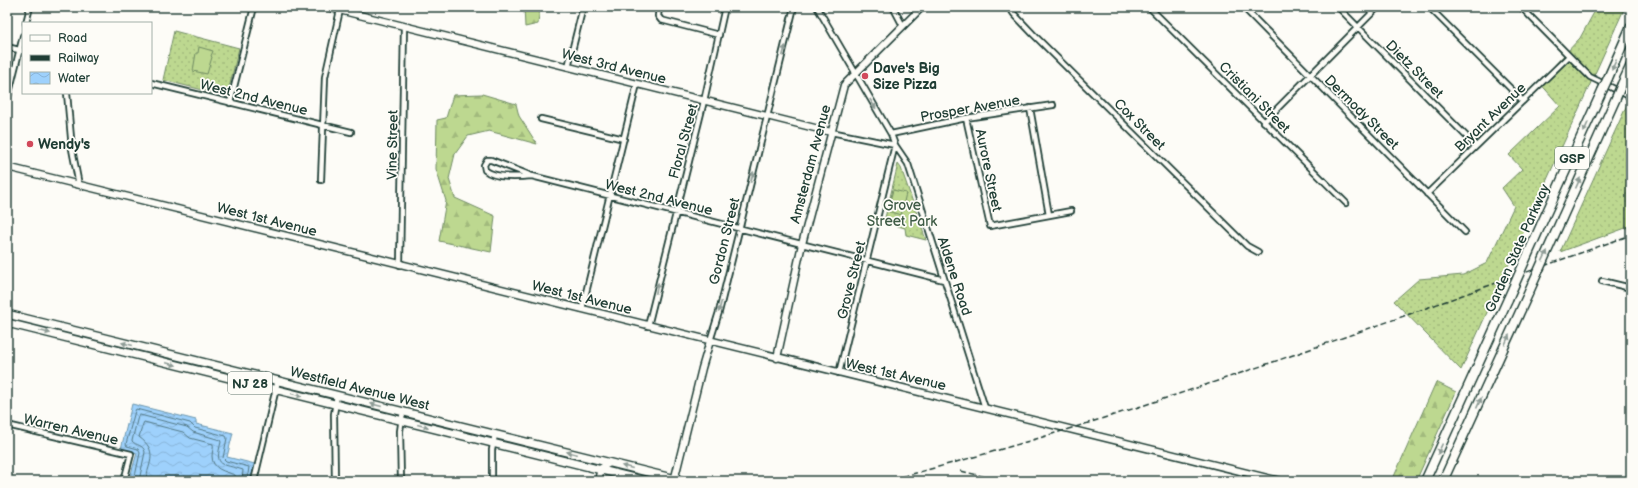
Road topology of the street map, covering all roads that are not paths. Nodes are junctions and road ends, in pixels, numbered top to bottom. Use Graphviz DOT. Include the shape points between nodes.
graph roads {
  1 [pos="30,7"];
  2 [pos="254,7"];
  3 [pos="327,7"];
  4 [pos="583,7"];
  5 [pos="659,7"];
  6 [pos="725,7"];
  7 [pos="794,7"];
  8 [pos="817,7"];
  9 [pos="893,7"];
  10 [pos="922,7"];
  11 [pos="1009,7"];
  12 [pos="1149,7"];
  13 [pos="1243,7"];
  14 [pos="1338,7"];
  15 [pos="1378,7"];
  16 [pos="1429,7"];
  17 [pos="1521,7"];
  18 [pos="340,10"];
  19 [pos="26,22"];
  20 [pos="404,26"];
  21 [pos="903,26"];
  22 [pos="1631,26"];
  23 [pos="1358,27"];
  24 [pos="719,35"];
  25 [pos="7,47"];
  26 [pos="21,51"];
  27 [pos="1569,56"];
  28 [pos="1631,65"];
  29 [pos="568,67"];
  30 [pos="855,74"];
  31 [pos="1310,75"];
  32 [pos="152,83"];
  33 [pos="637,84"];
  34 [pos="67,94"];
  35 [pos="1631,97"];
  36 [pos="7,101"];
  37 [pos="704,101"];
  38 [pos="1523,101"];
  39 [pos="230,103"];
  40 [pos="1053,104"];
  41 [pos="1030,108"];
  42 [pos="767,116"];
  43 [pos="966,118"];
  44 [pos="541,119"];
  45 [pos="1264,122"];
  46 [pos="323,125"];
  47 [pos="352,132"];
  48 [pos="831,132"];
  49 [pos="891,134"];
  50 [pos="624,139"];
  51 [pos="895,145"];
  52 [pos="1476,146"];
  53 [pos="7,167"];
  54 [pos="532,176"];
  55 [pos="321,180"];
  56 [pos="78,185"];
  57 [pos="1427,194"];
  58 [pos="610,196"];
  59 [pos="1346,204"];
  60 [pos="1071,211"];
  61 [pos="675,212"];
  62 [pos="1049,215"];
  63 [pos="739,228"];
  64 [pos="1465,232"];
  65 [pos="802,244"];
  66 [pos="1258,252"];
  67 [pos="867,260"];
  68 [pos="400,265"];
  69 [pos="944,280"];
  70 [pos="1602,281"];
  71 [pos="1631,288"];
  72 [pos="582,310"];
  73 [pos="7,314"];
  74 [pos="7,323"];
  75 [pos="648,326"];
  76 [pos="94,336"];
  77 [pos="710,341"];
  78 [pos="91,344"];
  79 [pos="777,358"];
  80 [pos="219,366"];
  81 [pos="839,373"];
  82 [pos="217,375"];
  83 [pos="278,380"];
  84 [pos="276,389"];
  85 [pos="337,395"];
  86 [pos="335,404"];
  87 [pos="985,408"];
  88 [pos="403,412"];
  89 [pos="401,420"];
  90 [pos="7,425"];
  91 [pos="495,434"];
  92 [pos="493,443"];
  93 [pos="610,463"];
  94 [pos="600,470"];
  95 [pos="623,475"];
  96 [pos="674,480"];
  97 [pos="124,481"];
  98 [pos="254,481"];
  99 [pos="335,481"];
  100 [pos="401,481"];
  101 [pos="492,481"];
  102 [pos="598,481"];
  103 [pos="631,481"];
  104 [pos="646,481"];
  105 [pos="684,481"];
  106 [pos="1280,481"];
  107 [pos="1425,481"];
  108 [pos="1443,481"];
  1 -- 19 [label="street"];
  2 -- 39 [label="street"];
  3 -- 18 [label="street, West 3rd Avenue"];
  4 -- 29 [label="street"];
  5 -- 24 [label="street" via="658,16 661,20"];
  6 -- 24 [label="street, Floral Street"];
  42 -- 7 [label="street, Gordon Street, one-way"];
  8 -- 30 [label="street, Aldene Road"];
  9 -- 21 [label="street"];
  10 -- 21 [label="street, Amsterdam Avenue"];
  11 -- 66 [label="street, Cox Street" via="1247,246"];
  12 -- 45 [label="street, Cristiani Street"];
  13 -- 31 [label="street, Dermody Street"];
  14 -- 23 [label="street, Dietz Street"];
  15 -- 23 [label="street"];
  16 -- 38 [label="street"];
  17 -- 27 [label="street"];
  18 -- 20 [label="street, West 3rd Avenue"];
  18 -- 46 [label="street" via="325,77"];
  20 -- 29 [label="street, West 3rd Avenue"];
  20 -- 68 [label="street, Vine Street"];
  21 -- 30 [label="street, Amsterdam Avenue"];
  22 -- 107 [label="highway, Garden State Parkway / GSP, one-way, bridge"];
  23 -- 31 [label="street"];
  23 -- 52 [label="street, Dietz Street"];
  24 -- 37 [label="street, Floral Street"];
  25 -- 26 [label="street"];
  26 -- 36 [label="street"];
  27 -- 35 [label="street" via="1590,77"];
  27 -- 38 [label="street, Bryant Avenue"];
  108 -- 28 [label="highway, Garden State Parkway / GSP, one-way, bridge"];
  29 -- 33 [label="street, West 3rd Avenue"];
  30 -- 48 [label="street, Amsterdam Avenue" via="844,85"];
  30 -- 49 [label="street, Aldene Road, one-way"];
  31 -- 45 [label="street"];
  31 -- 57 [label="street, Dermody Street"];
  32 -- 39 [label="street, West 2nd Avenue"];
  33 -- 37 [label="street, West 3rd Avenue"];
  33 -- 50 [label="street"];
  34 -- 56 [label="street"];
  37 -- 42 [label="street, West 3rd Avenue"];
  37 -- 61 [label="street, Floral Street"];
  38 -- 52 [label="street, Bryant Avenue"];
  39 -- 46 [label="street, West 2nd Avenue"];
  40 -- 41 [label="street, Prosper Avenue"];
  41 -- 43 [label="street, Prosper Avenue"];
  41 -- 62 [label="street"];
  42 -- 48 [label="street, West 3rd Avenue"];
  63 -- 42 [label="street, Gordon Street, one-way"];
  43 -- 49 [label="street, Prosper Avenue"];
  43 -- 62 [label="street, Aurore Street" via="990,226"];
  44 -- 50 [label="street"];
  45 -- 59 [label="street, Cristiani Street"];
  46 -- 47 [label="street, West 2nd Avenue"];
  46 -- 55 [label="street"];
  48 -- 51 [label="street, West 3rd Avenue"];
  48 -- 65 [label="street, Amsterdam Avenue"];
  49 -- 51 [label="street, Aldene Road"];
  50 -- 58 [label="street"];
  51 -- 67 [label="street, Grove Street"];
  51 -- 69 [label="street, Aldene Road" via="908,164"];
  52 -- 57 [label="street, Bryant Avenue"];
  53 -- 56 [label="street, West 1st Avenue"];
  54 -- 54 [label="street, West 2nd Avenue" via="490,160 484,165 485,170 492,174"];
  54 -- 58 [label="street, West 2nd Avenue"];
  56 -- 68 [label="street, West 1st Avenue"];
  57 -- 64 [label="street, Dermody Street"];
  58 -- 61 [label="street, West 2nd Avenue"];
  58 -- 72 [label="street"];
  60 -- 62 [label="street"];
  61 -- 63 [label="street, West 2nd Avenue"];
  75 -- 61 [label="street, Floral Street, one-way"];
  63 -- 65 [label="street, West 2nd Avenue"];
  63 -- 77 [label="street, Gordon Street, one-way"];
  65 -- 67 [label="street, West 2nd Avenue"];
  65 -- 79 [label="street, Amsterdam Avenue"];
  67 -- 69 [label="street, West 2nd Avenue"];
  67 -- 81 [label="street, Grove Street"];
  68 -- 72 [label="street, West 1st Avenue"];
  69 -- 87 [label="street, Aldene Road"];
  70 -- 71 [label="street"];
  72 -- 75 [label="street, West 1st Avenue"];
  73 -- 76 [label="main road, Westfield Avenue West / NJ 28"];
  74 -- 78 [label="main road, Westfield Avenue West / NJ 28, one-way"];
  75 -- 77 [label="street, West 1st Avenue"];
  76 -- 78 [label="main road"];
  80 -- 76 [label="main road, Westfield Avenue West / NJ 28, one-way"];
  77 -- 79 [label="street, West 1st Avenue"];
  77 -- 96 [label="street, Gordon Street"];
  78 -- 82 [label="main road, Westfield Avenue West / NJ 28, one-way"];
  79 -- 81 [label="street, West 1st Avenue"];
  80 -- 82 [label="main road"];
  80 -- 83 [label="main road, Westfield Avenue West / NJ 28"];
  81 -- 87 [label="street, West 1st Avenue"];
  82 -- 84 [label="main road, Westfield Avenue West / NJ 28"];
  83 -- 84 [label="street"];
  83 -- 85 [label="main road, Westfield Avenue West / NJ 28"];
  84 -- 86 [label="main road, Westfield Avenue West / NJ 28, one-way"];
  84 -- 98 [label="street"];
  85 -- 86 [label="street"];
  88 -- 85 [label="main road, Westfield Avenue West / NJ 28, one-way"];
  86 -- 89 [label="main road, Westfield Avenue West / NJ 28"];
  86 -- 99 [label="street"];
  87 -- 106 [label="street, West 1st Avenue"];
  88 -- 89 [label="street"];
  88 -- 91 [label="main road, Westfield Avenue West / NJ 28"];
  89 -- 92 [label="main road, Westfield Avenue West / NJ 28, one-way"];
  89 -- 100 [label="street"];
  90 -- 97 [label="street, Warren Avenue" via="131,454"];
  91 -- 92 [label="street"];
  93 -- 91 [label="main road, Westfield Avenue West / NJ 28, one-way"];
  92 -- 94 [label="main road, Westfield Avenue West / NJ 28"];
  92 -- 101 [label="street"];
  93 -- 94 [label="street"];
  96 -- 93 [label="main road, Westfield Avenue West / NJ 28, one-way"];
  94 -- 95 [label="main road, Westfield Avenue West / NJ 28"];
  94 -- 102 [label="street"];
  95 -- 103 [label="main road"];
  95 -- 104 [label="main road, Westfield Avenue West / NJ 28"];
  96 -- 105 [label="main road, Westfield Avenue West / NJ 28"];
}
